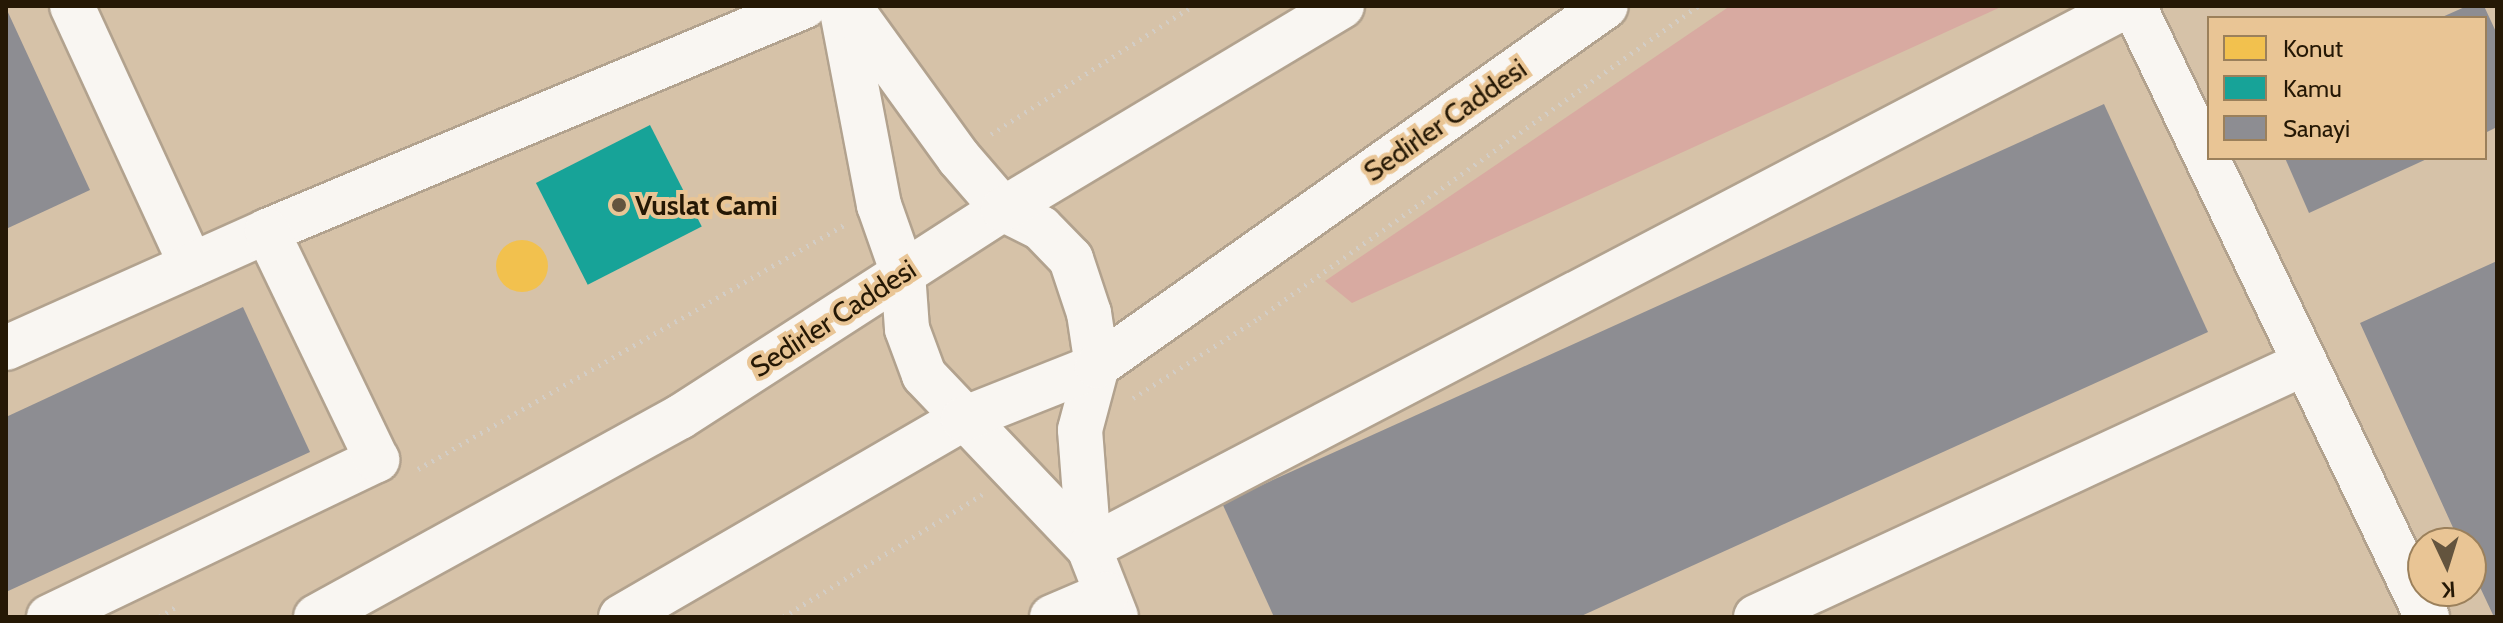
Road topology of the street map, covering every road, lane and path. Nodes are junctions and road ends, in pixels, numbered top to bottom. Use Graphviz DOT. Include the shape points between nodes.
graph roads {
  1 [pos="72,6"];
  2 [pos="805,6"];
  3 [pos="841,6"];
  4 [pos="849,6"];
  5 [pos="1193,6"];
  6 [pos="1342,6"];
  7 [pos="1606,6"];
  8 [pos="1698,6"];
  9 [pos="2126,6"];
  10 [pos="2134,6"];
  11 [pos="959,158"];
  12 [pos="2207,158"];
  13 [pos="2208,160"];
  14 [pos="879,205"];
  15 [pos="1003,209"];
  16 [pos="267,231"];
  17 [pos="191,265"];
  18 [pos="903,273"];
  19 [pos="6,348"];
  20 [pos="2305,363"];
  21 [pos="1097,366"];
  22 [pos="963,419"];
  23 [pos="1080,430"];
  24 [pos="413,472"];
  25 [pos="1017,472"];
  26 [pos="1089,548"];
  27 [pos="184,602"];
  28 [pos="1111,606"];
  29 [pos="49,617"];
  30 [pos="159,617"];
  31 [pos="316,617"];
  32 [pos="621,617"];
  33 [pos="783,617"];
  34 [pos="1052,617"];
  35 [pos="1756,617"];
  36 [pos="2427,617"];
  1 -- 17 [label="street"];
  2 -- 16 [label="street"];
  3 -- 14 [label="street"];
  4 -- 11 [label="street"];
  5 -- 11 [label="path"];
  6 -- 15 [label="street, Sedirler Caddesi"];
  7 -- 21 [label="street, Sedirler Caddesi"];
  8 -- 23 [label="path" via="1259,318"];
  9 -- 26 [label="street"];
  10 -- 12 [label="street"];
  11 -- 15 [label="street"];
  13 -- 20 [label="street"];
  14 -- 18 [label="street"];
  14 -- 24 [label="path"];
  15 -- 18 [label="street, Sedirler Caddesi"];
  15 -- 21 [label="street" via="1041,228 1071,259 1089,313"];
  16 -- 17 [label="street"];
  16 -- 29 [label="street" via="377,460"];
  17 -- 19 [label="street"];
  18 -- 22 [label="street" via="907,329 924,375"];
  18 -- 31 [label="street, Sedirler Caddesi" via="680,417"];
  20 -- 35 [label="street"];
  20 -- 36 [label="street"];
  21 -- 22 [label="street, Sedirler Caddesi"];
  21 -- 23 [label="street"];
  22 -- 25 [label="street"];
  22 -- 32 [label="street, Sedirler Caddesi"];
  23 -- 26 [label="street"];
  25 -- 26 [label="street"];
  25 -- 33 [label="path"];
  26 -- 28 [label="street"];
  27 -- 30 [label="path"];
  28 -- 34 [label="street"];
}
